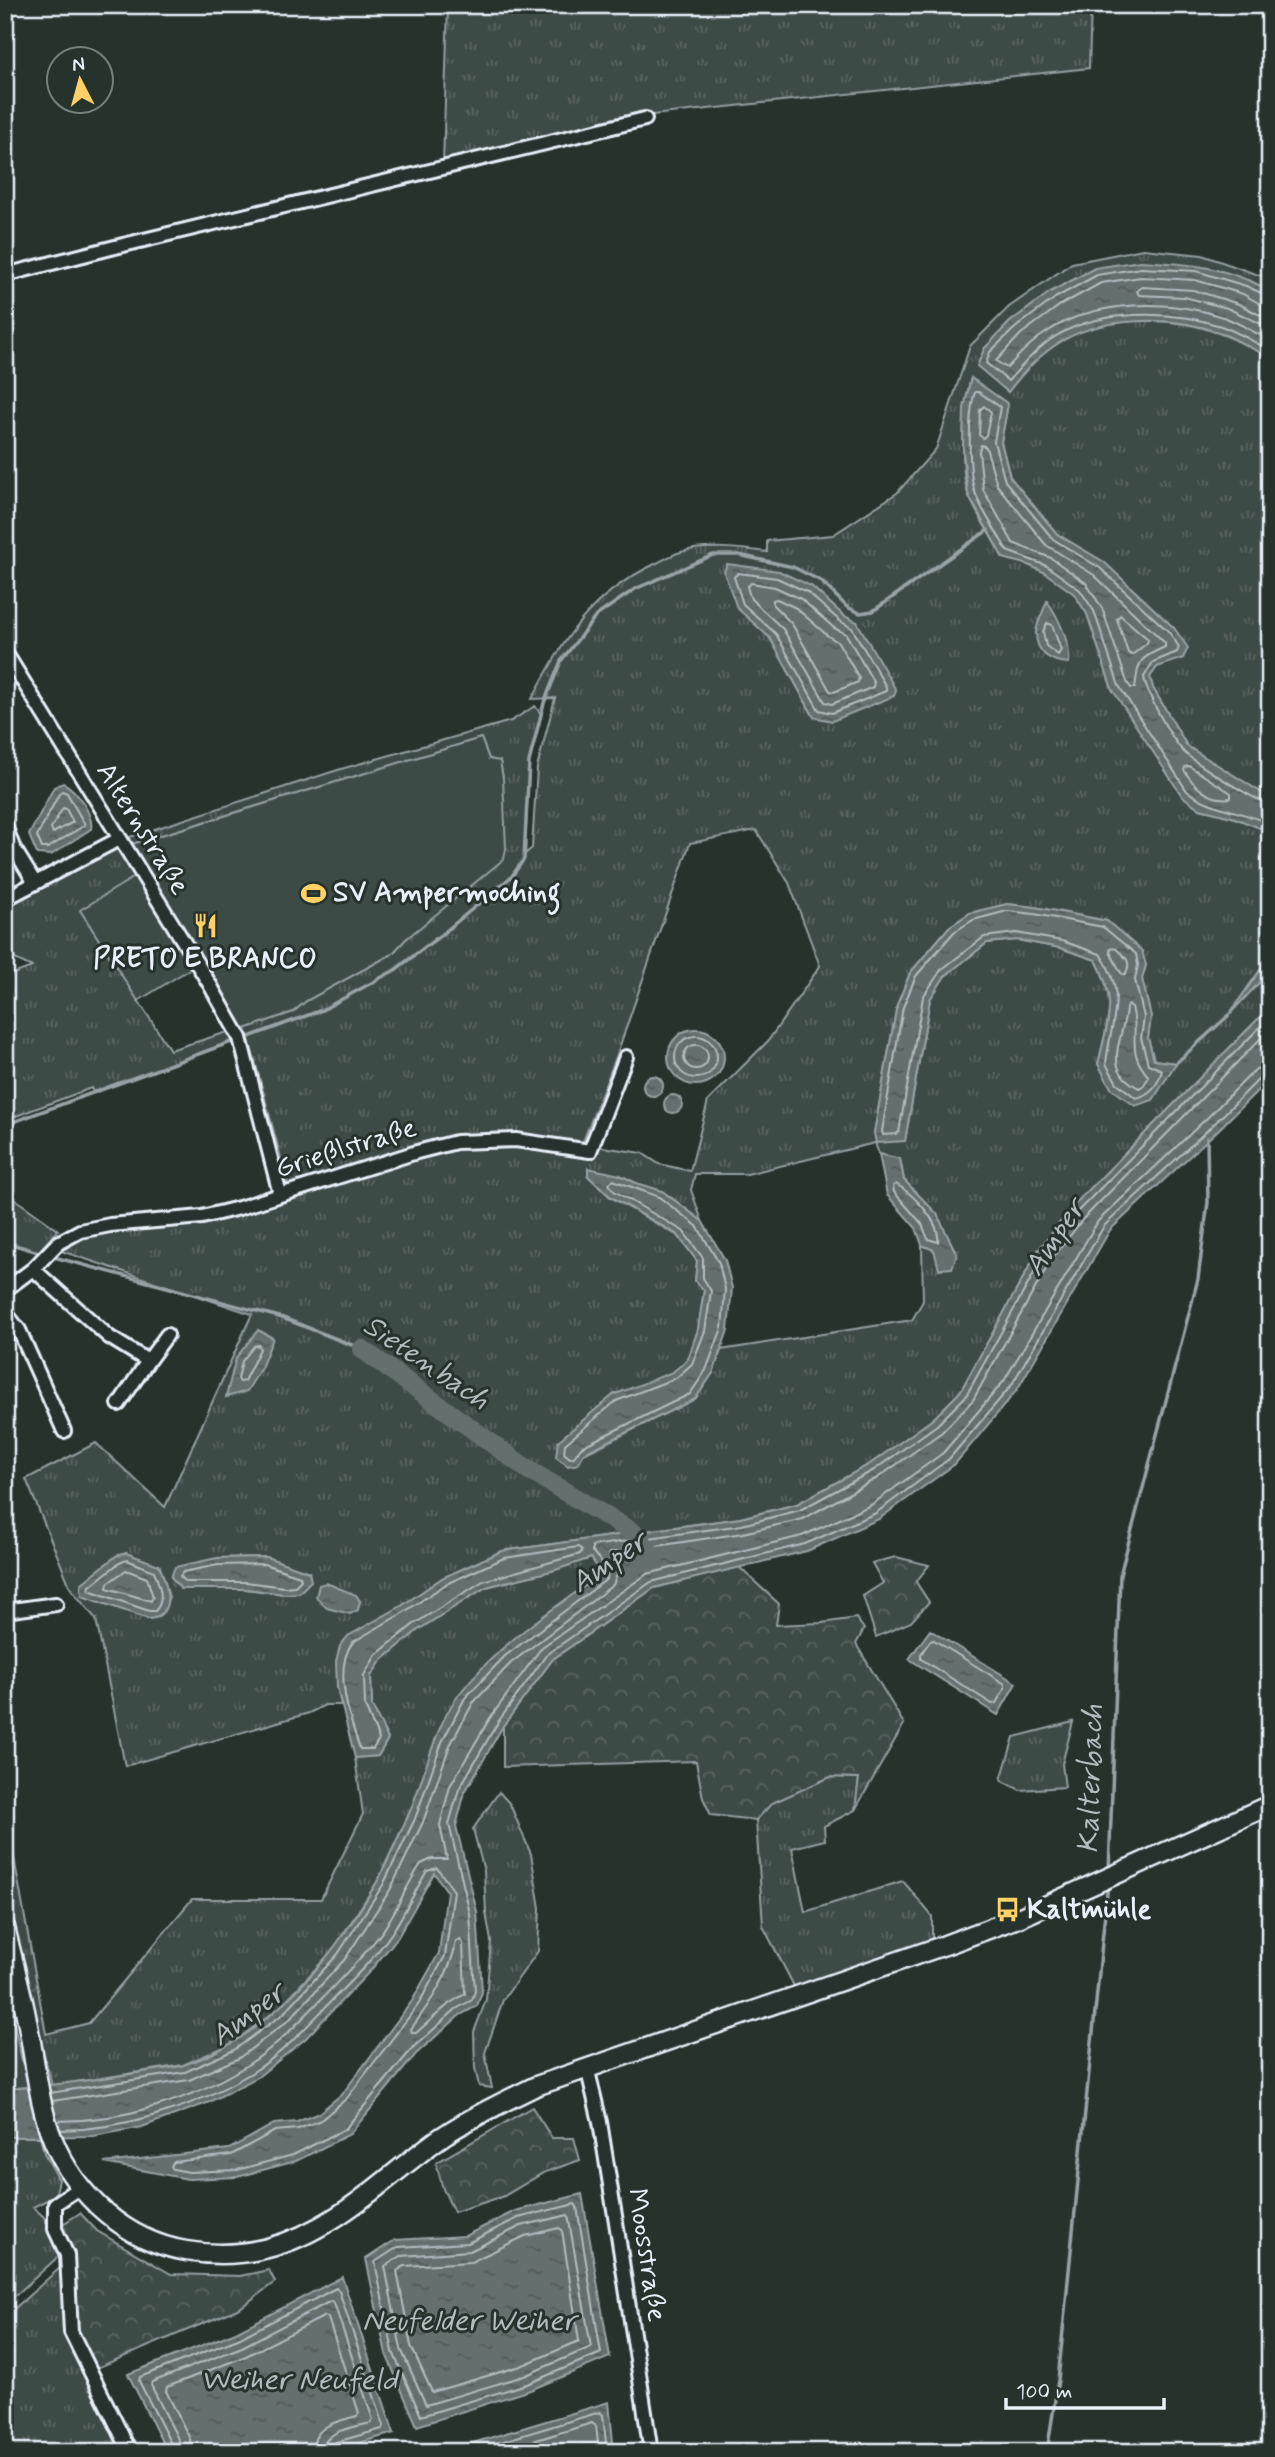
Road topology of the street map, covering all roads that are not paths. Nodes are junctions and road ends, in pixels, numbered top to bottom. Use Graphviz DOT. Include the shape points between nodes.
graph roads {
  1 [pos="645,120"];
  2 [pos="5,275"];
  3 [pos="5,652"];
  4 [pos="5,825"];
  5 [pos="119,839"];
  6 [pos="35,883"];
  7 [pos="5,899"];
  8 [pos="626,1058"];
  9 [pos="280,1194"];
  10 [pos="33,1269"];
  11 [pos="5,1290"];
  12 [pos="5,1312"];
  13 [pos="167,1335"];
  14 [pos="148,1361"];
  15 [pos="118,1404"];
  16 [pos="64,1431"];
  17 [pos="56,1604"];
  18 [pos="5,1611"];
  19 [pos="1270,1805"];
  20 [pos="5,1927"];
  21 [pos="587,2067"];
  22 [pos="80,2187"];
  23 [pos="130,2452"];
  24 [pos="650,2452"];
  1 -- 2 [label="street"];
  3 -- 5 [label="street, Alternstraße"];
  4 -- 6 [label="street"];
  5 -- 6 [label="street"];
  5 -- 9 [label="street, Alternstraße" via="240,1038"];
  6 -- 7 [label="street"];
  8 -- 9 [label="street, Grießlstraße" via="590,1151 516,1140 464,1141"];
  9 -- 10 [label="street, Grießlstraße" via="202,1217 80,1231 58,1243"];
  10 -- 11 [label="street, Grießlstraße"];
  10 -- 14 [label="street" via="109,1336"];
  12 -- 16 [label="street" via="19,1330"];
  13 -- 14 [label="street"];
  14 -- 15 [label="street"];
  17 -- 18 [label="street"];
  19 -- 21 [label="main road" via="1086,1889 945,1945"];
  20 -- 22 [label="main road" via="52,2139"];
  21 -- 22 [label="main road" via="495,2106 444,2136 320,2227 265,2250 212,2255 168,2248 118,2222"];
  21 -- 24 [label="street, Moosstraße" via="600,2122"];
  22 -- 23 [label="street" via="55,2204 54,2211 55,2229 68,2255 71,2332"];
}
